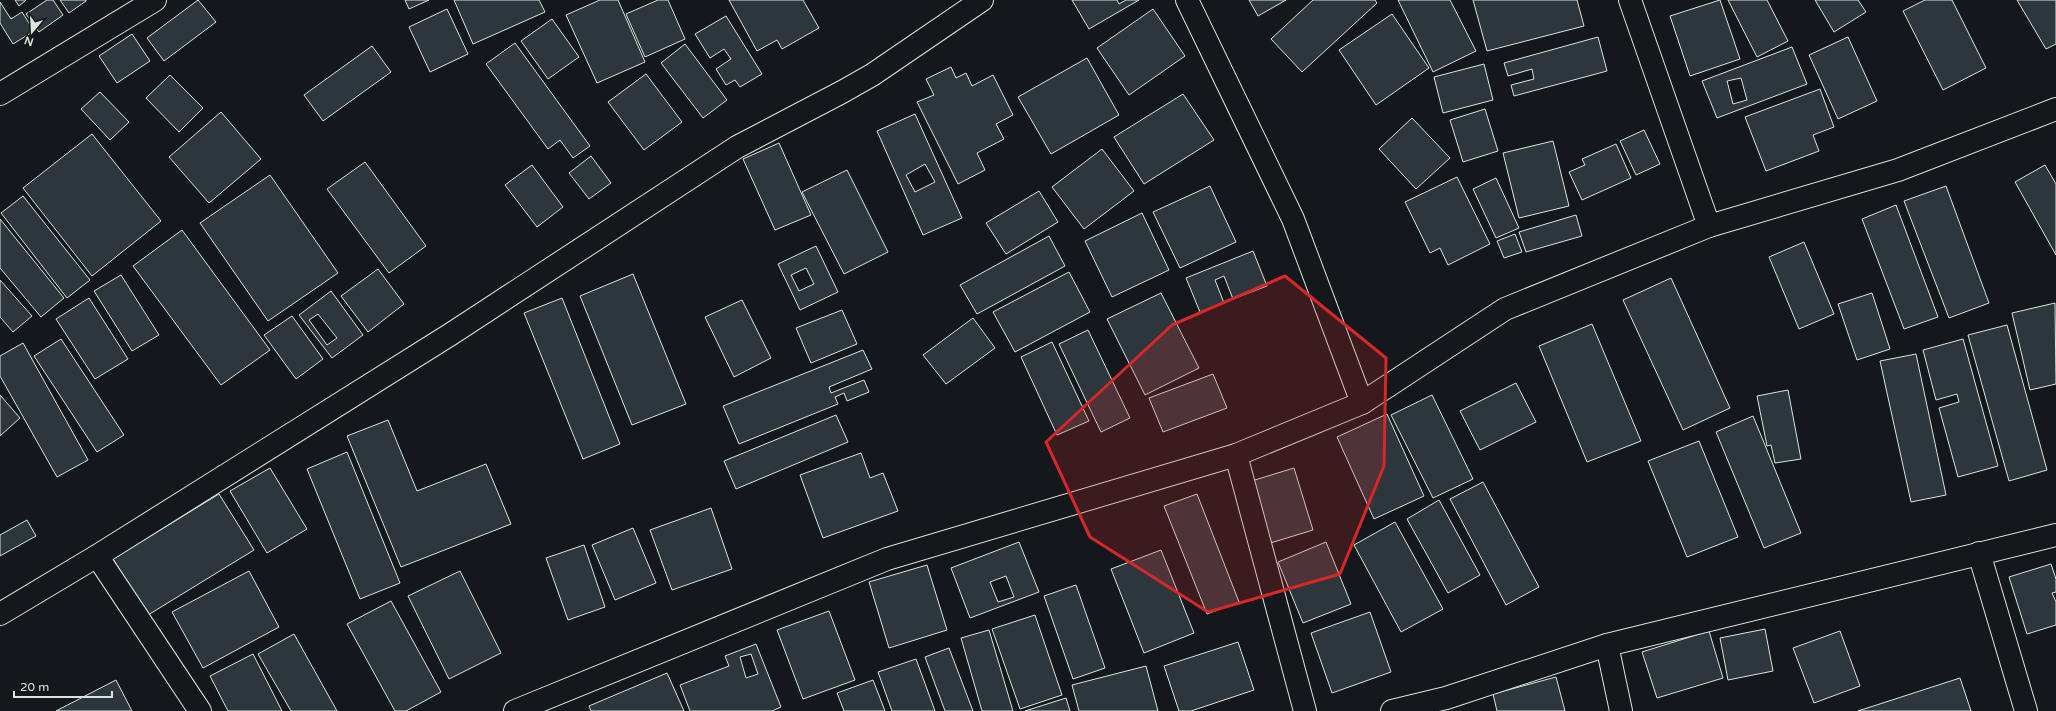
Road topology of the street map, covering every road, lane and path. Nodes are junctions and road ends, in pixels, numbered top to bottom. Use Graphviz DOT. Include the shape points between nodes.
graph roads {
  1 [pos="155,0"];
  2 [pos="982,0"];
  3 [pos="1187,0"];
  4 [pos="1630,0"];
  5 [pos="0,94"];
  6 [pos="2056,109"];
  7 [pos="1709,226"];
  8 [pos="1362,403"];
  9 [pos="1236,456"];
  10 [pos="2056,535"];
  11 [pos="1979,553"];
  12 [pos="97,556"];
  13 [pos="0,614"];
  14 [pos="1607,645"];
  15 [pos="200,711"];
  16 [pos="515,711"];
  17 [pos="1305,711"];
  18 [pos="1392,711"];
  19 [pos="1621,711"];
  20 [pos="2026,711"];
  1 -- 5 [label="street"];
  2 -- 12 [label="street" via="872,75 737,147 451,334"];
  3 -- 8 [label="street" via="1293,219"];
  4 -- 7 [label="street"];
  6 -- 7 [label="street" via="1898,170"];
  7 -- 8 [label="street" via="1505,309"];
  8 -- 9 [label="street"];
  9 -- 16 [label="street" via="887,559"];
  9 -- 17 [label="street"];
  10 -- 11 [label="street"];
  11 -- 14 [label="street"];
  11 -- 20 [label="street"];
  12 -- 13 [label="street"];
  12 -- 15 [label="street"];
  14 -- 18 [label="street" via="1446,698"];
  14 -- 19 [label="street"];
}
